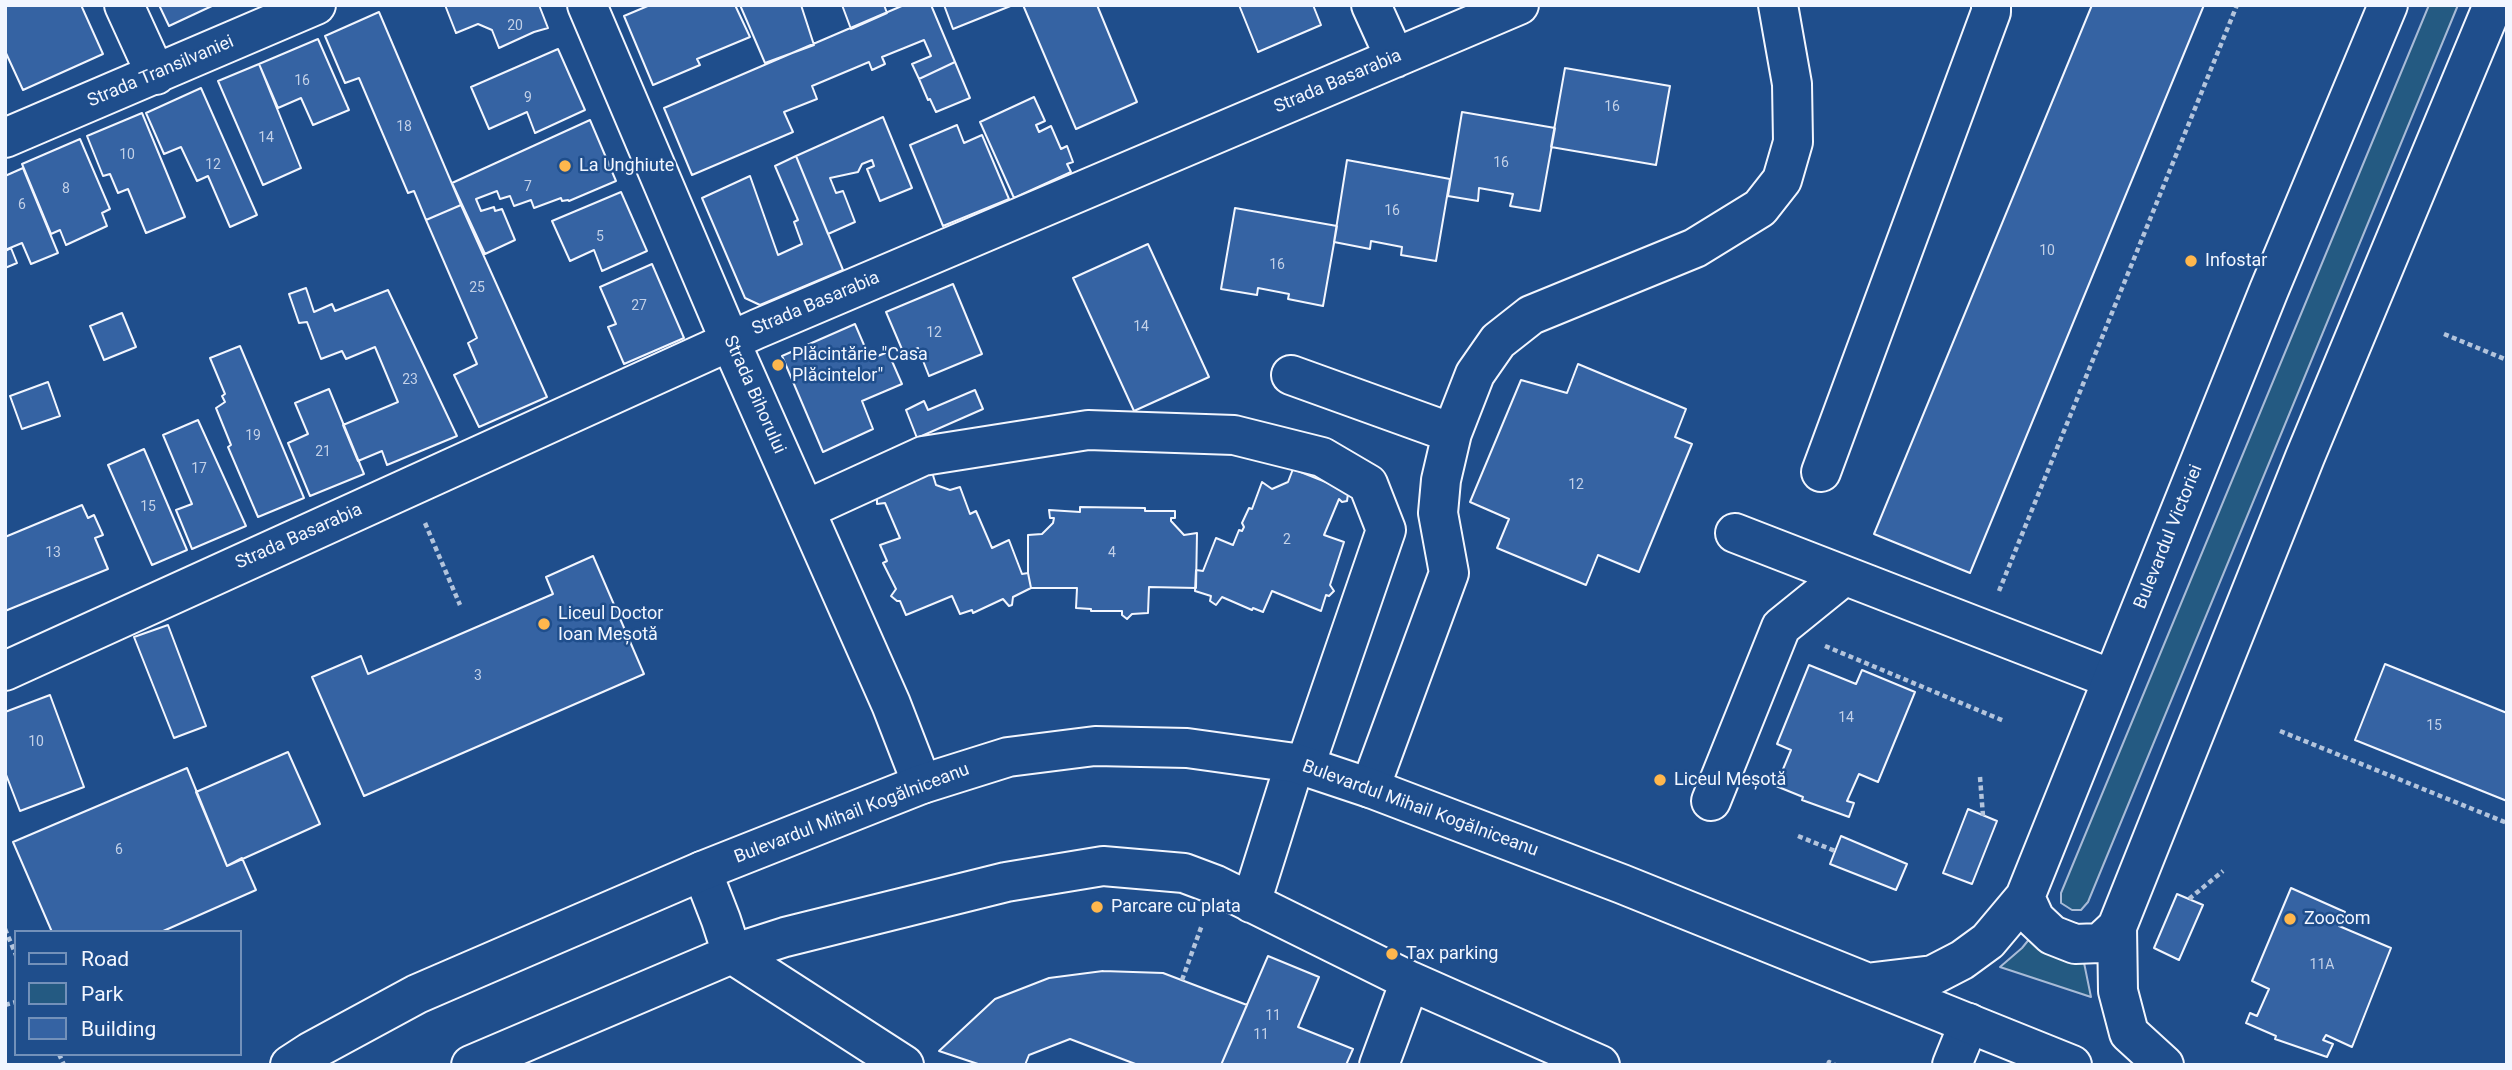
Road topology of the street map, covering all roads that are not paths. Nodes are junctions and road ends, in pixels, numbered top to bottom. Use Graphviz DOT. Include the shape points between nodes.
graph roads {
  1 [pos="124,5"];
  2 [pos="316,5"];
  3 [pos="587,5"];
  4 [pos="1371,5"];
  5 [pos="1518,5"];
  6 [pos="1778,5"];
  7 [pos="1991,5"];
  8 [pos="2388,5"];
  9 [pos="2493,5"];
  10 [pos="1395,58"];
  11 [pos="156,75"];
  12 [pos="5,138"];
  13 [pos="730,341"];
  14 [pos="1291,375"];
  15 [pos="1452,433"];
  16 [pos="1821,472"];
  17 [pos="805,510"];
  18 [pos="1735,533"];
  19 [pos="1844,576"];
  20 [pos="5,671"];
  21 [pos="2112,679"];
  22 [pos="1300,765"];
  23 [pos="922,784"];
  24 [pos="1370,788"];
  25 [pos="1711,801"];
  26 [pos="702,871"];
  27 [pos="2025,897"];
  28 [pos="1251,903"];
  29 [pos="2117,928"];
  30 [pos="732,954"];
  31 [pos="1410,981"];
  32 [pos="1868,983"];
  33 [pos="1969,1023"];
  34 [pos="2056,1062"];
  35 [pos="290,1065"];
  36 [pos="471,1065"];
  37 [pos="904,1065"];
  38 [pos="1379,1065"];
  39 [pos="1600,1065"];
  40 [pos="1952,1065"];
  41 [pos="2164,1065"];
  1 -- 11 [label="main road"];
  2 -- 11 [label="main road, Strada Transilvaniei"];
  3 -- 13 [label="main road, Strada Bihorului"];
  4 -- 10 [label="main road"];
  5 -- 10 [label="main road, Strada Basarabia"];
  6 -- 15 [label="main road" via="1792,85 1793,142 1782,180 1760,208 1695,248 1531,315 1499,341 1475,374"];
  7 -- 16 [label="main road"];
  8 -- 21 [label="main road, Bulevardul Victoriei"];
  9 -- 29 [label="main road" via="2305,457"];
  10 -- 13 [label="main road, Strada Basarabia"];
  11 -- 12 [label="main road, Strada Transilvaniei"];
  13 -- 17 [label="main road, Strada Bihorului"];
  13 -- 20 [label="main road, Strada Basarabia"];
  14 -- 15 [label="main road"];
  15 -- 24 [label="main road" via="1438,513 1449,573"];
  17 -- 22 [label="main road" via="923,456 1088,430 1234,435 1322,457 1368,484 1386,530"];
  17 -- 23 [label="main road, Strada Bihorului"];
  18 -- 19 [label="main road"];
  19 -- 21 [label="main road"];
  19 -- 25 [label="main road" via="1781,627"];
  21 -- 27 [label="main road, Bulevardul Victoriei"];
  22 -- 23 [label="main road, Bulevardul Mihail Kogălniceanu" via="1187,748 1095,746 1008,757"];
  22 -- 24 [label="main road, Bulevardul Mihail Kogălniceanu"];
  22 -- 28 [label="main road"];
  23 -- 26 [label="main road, Bulevardul Mihail Kogălniceanu"];
  24 -- 32 [label="main road, Bulevardul Mihail Kogălniceanu"];
  26 -- 30 [label="main road"];
  26 -- 35 [label="main road, Bulevardul Mihail Kogălniceanu" via="416,994"];
  27 -- 29 [label="main road" via="2035,919 2052,935 2075,944 2100,943"];
  27 -- 32 [label="main road, Bulevardul Victoriei" via="1988,941 1962,960 1933,975"];
  28 -- 30 [label="main road" via="1184,873 1103,866 932,899"];
  28 -- 31 [label="main road"];
  29 -- 41 [label="main road" via="2118,991 2129,1033"];
  30 -- 36 [label="main road"];
  30 -- 37 [label="main road"];
  31 -- 38 [label="main road"];
  31 -- 39 [label="main road"];
  32 -- 33 [label="main road, Bulevardul Mihail Kogălniceanu"];
  33 -- 34 [label="main road, Bulevardul Mihail Kogălniceanu"];
  33 -- 40 [label="main road"];
}
